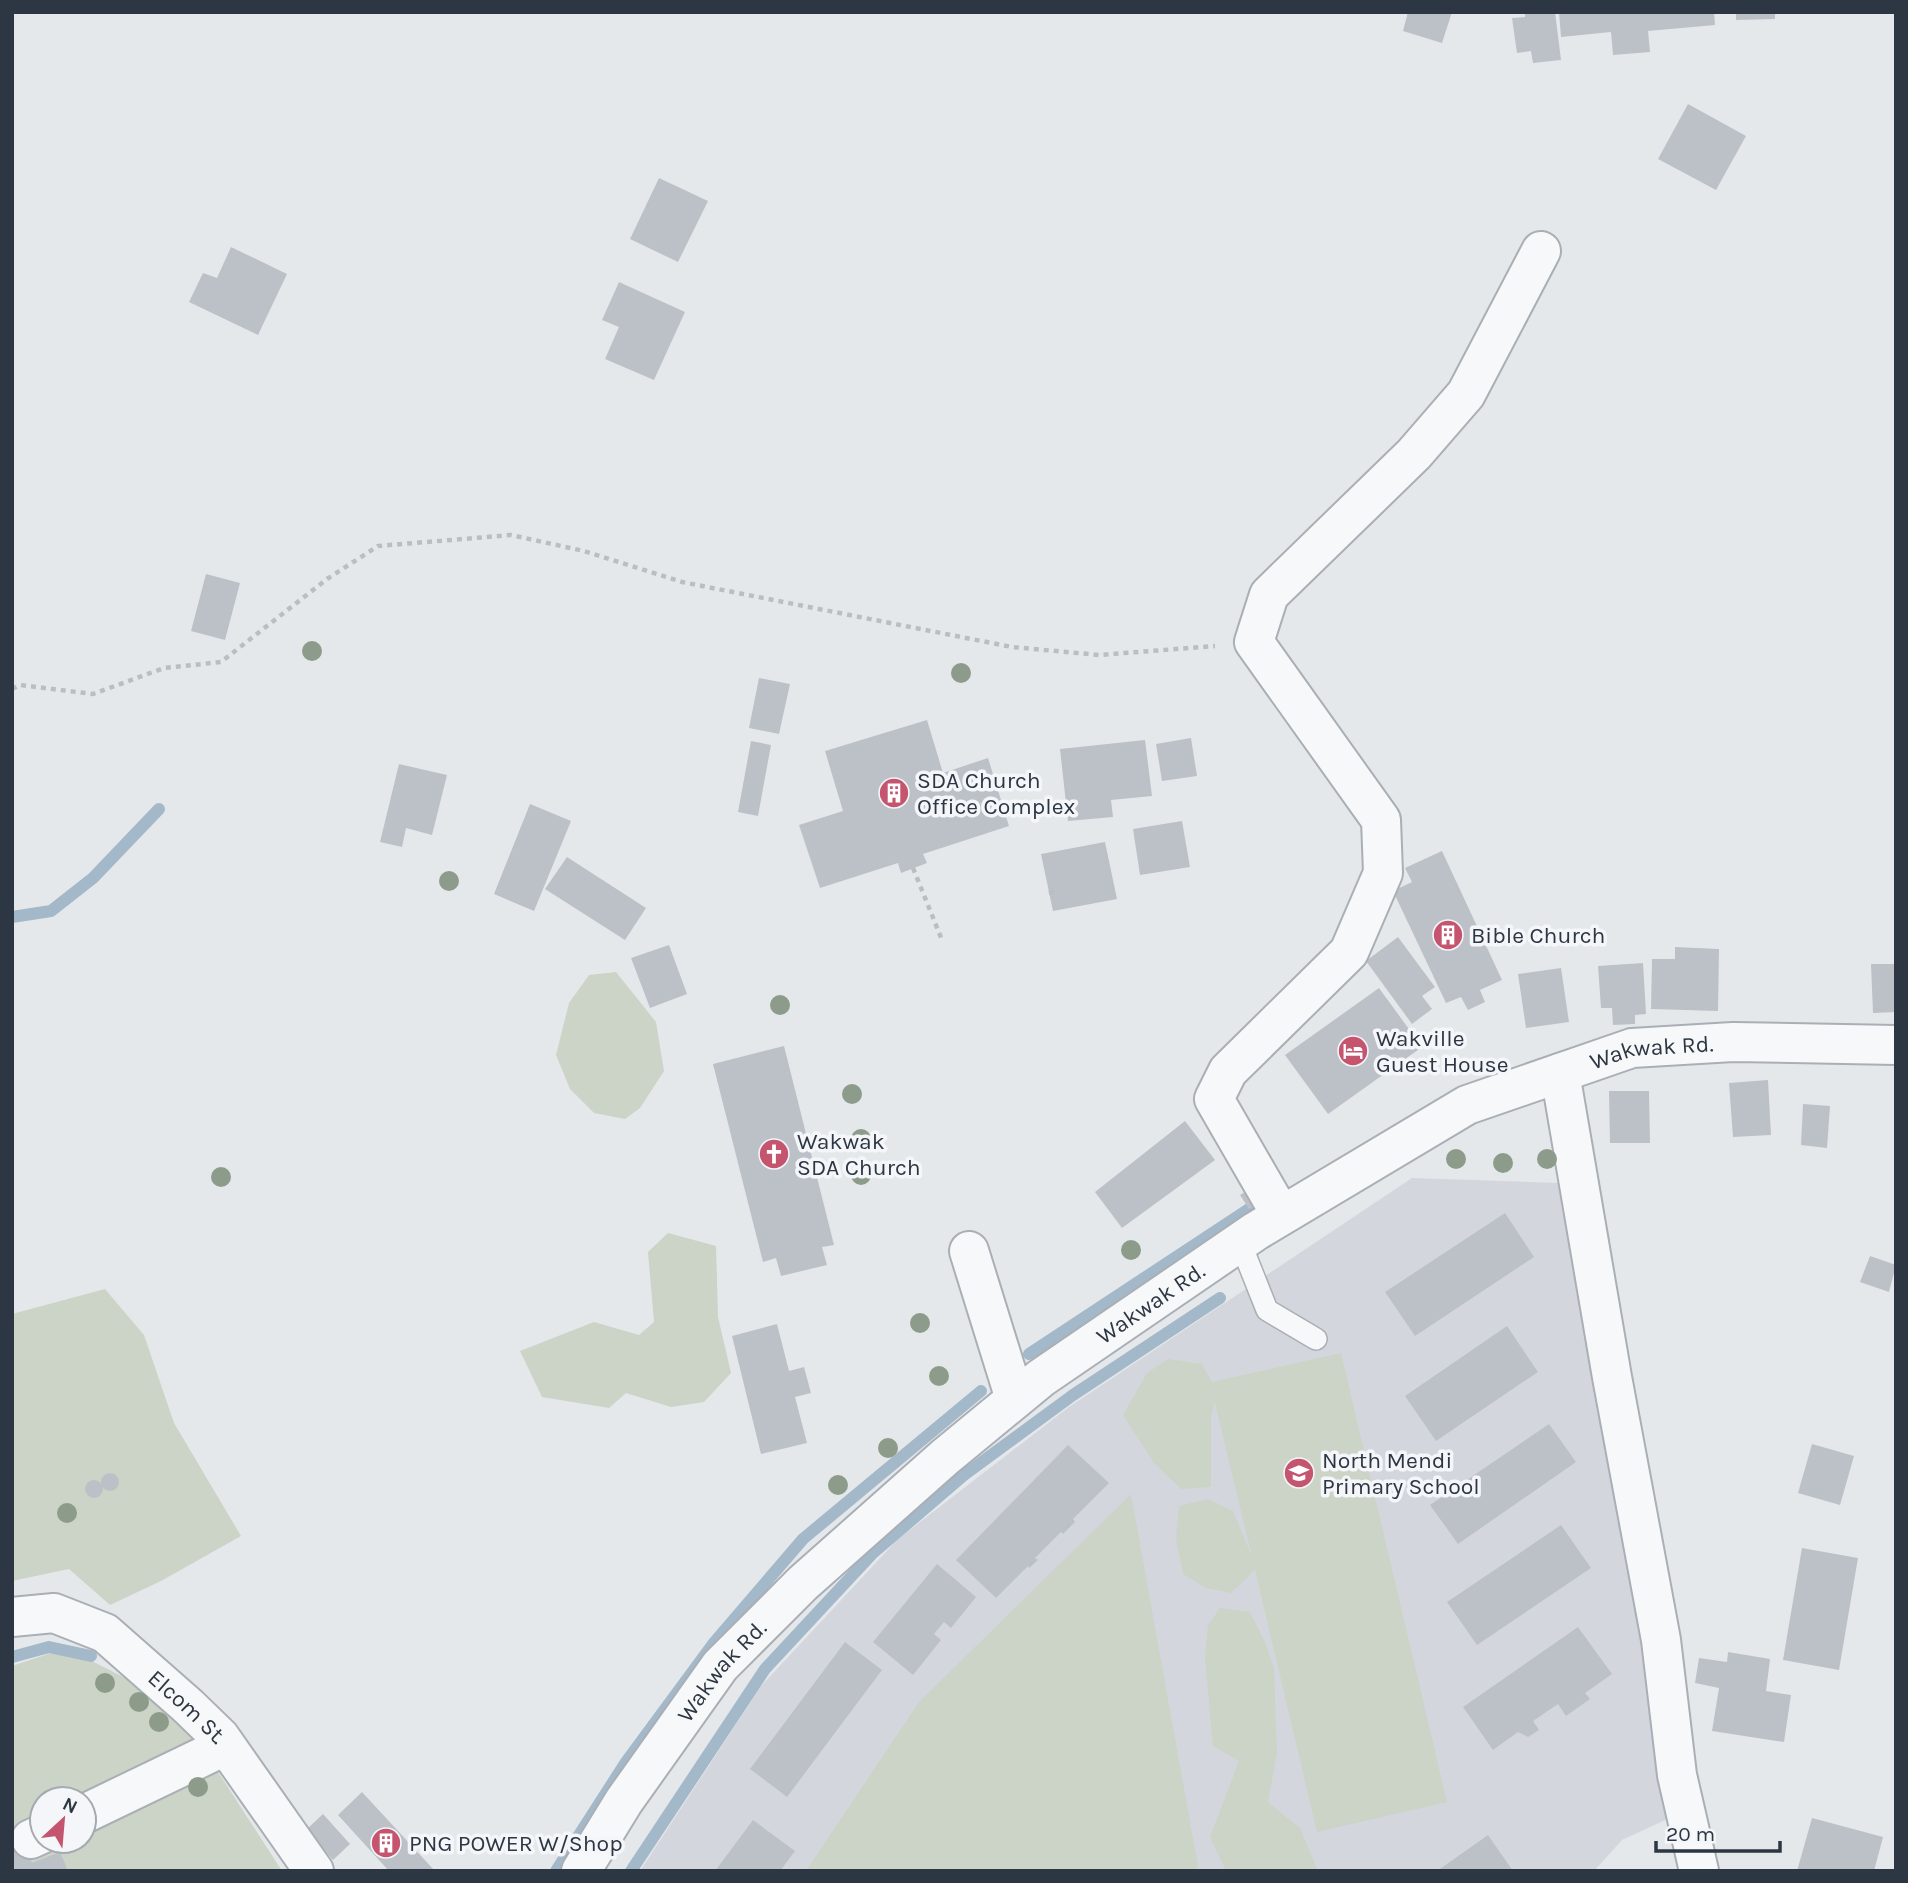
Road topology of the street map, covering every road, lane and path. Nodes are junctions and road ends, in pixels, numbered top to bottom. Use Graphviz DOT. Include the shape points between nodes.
graph roads {
  1 [pos="1541,251"];
  2 [pos="1254,642"];
  3 [pos="12,689"];
  4 [pos="913,868"];
  5 [pos="1057,891"];
  6 [pos="1049,893"];
  7 [pos="942,940"];
  8 [pos="1896,1045"];
  9 [pos="1560,1073"];
  10 [pos="1281,1215"];
  11 [pos="1240,1242"];
  12 [pos="969,1251"];
  13 [pos="1316,1339"];
  14 [pos="1015,1399"];
  15 [pos="12,1617"];
  16 [pos="225,1746"];
  17 [pos="98,1807"];
  18 [pos="314,1871"];
  19 [pos="581,1871"];
  20 [pos="1699,1871"];
  1 -- 2 [label="street" via="1466,394 1413,454 1269,595"];
  2 -- 3 [label="path" via="1099,655 1012,647 682,582 584,551 511,535 378,547 327,579 221,662 164,668 93,694 20,685"];
  2 -- 10 [label="street" via="1381,820 1383,873 1349,952 1228,1071 1214,1099"];
  4 -- 7 [label="path"];
  5 -- 6 [label="path"];
  8 -- 9 [label="street, Wakwak Rd." via="1733,1042 1632,1048"];
  9 -- 10 [label="street, Wakwak Rd." via="1467,1105"];
  9 -- 20 [label="street" via="1661,1640 1677,1775"];
  10 -- 11 [label="street, Wakwak Rd."];
  11 -- 13 [label="lane" via="1266,1310"];
  11 -- 14 [label="street, Wakwak Rd."];
  12 -- 14 [label="street"];
  14 -- 19 [label="street, Wakwak Rd." via="803,1583 720,1666 624,1801"];
  15 -- 16 [label="street, Elcom St." via="54,1613 105,1633 188,1706"];
  16 -- 17 [label="street"];
  16 -- 18 [label="street, Elcom St."];
}
